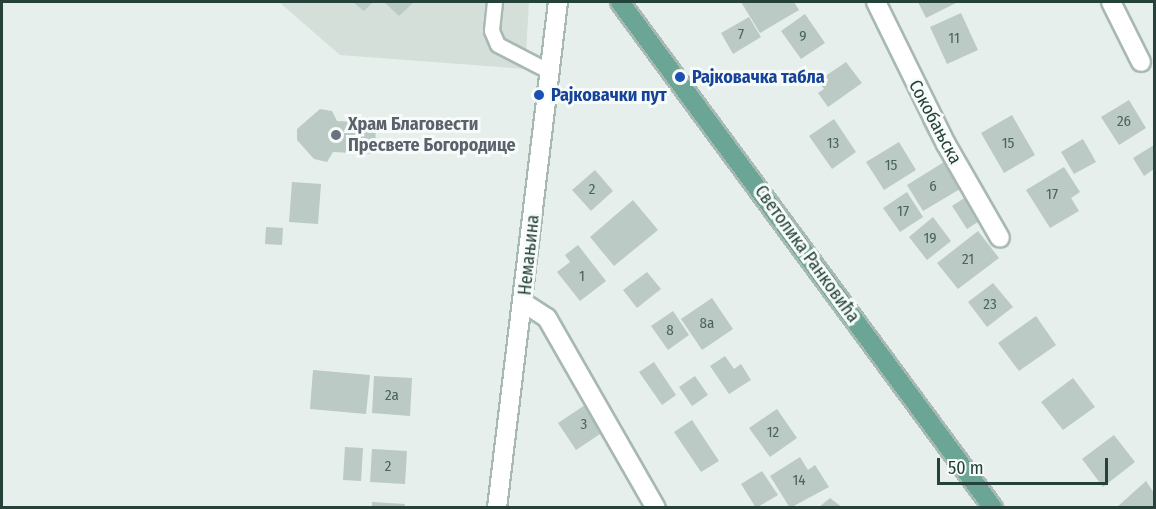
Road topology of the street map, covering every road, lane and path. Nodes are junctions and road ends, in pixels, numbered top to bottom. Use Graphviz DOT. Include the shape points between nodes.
graph roads {
  1 [pos="495,2"];
  2 [pos="558,2"];
  3 [pos="620,2"];
  4 [pos="876,2"];
  5 [pos="1111,2"];
  6 [pos="1141,62"];
  7 [pos="550,72"];
  8 [pos="1000,238"];
  9 [pos="524,303"];
  10 [pos="497,507"];
  11 [pos="656,507"];
  12 [pos="993,507"];
  1 -- 7 [label="lane" via="492,31 498,45"];
  2 -- 7 [label="street, Немањина"];
  3 -- 12 [label="main road, Светолика Ранковића"];
  4 -- 8 [label="street, Сокобањска" via="940,134"];
  5 -- 6 [label="street"];
  7 -- 9 [label="street, Немањина"];
  9 -- 10 [label="street, Немањина"];
  9 -- 11 [label="street" via="547,318"];
}
